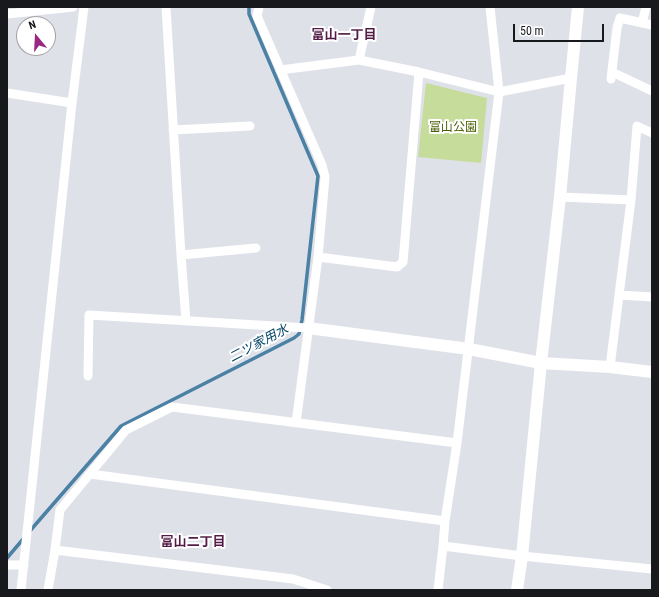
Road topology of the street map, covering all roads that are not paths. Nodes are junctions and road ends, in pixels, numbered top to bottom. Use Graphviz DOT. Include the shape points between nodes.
graph roads {
  1 [pos="73,7"];
  2 [pos="84,7"];
  3 [pos="166,7"];
  4 [pos="259,7"];
  5 [pos="371,7"];
  6 [pos="490,7"];
  7 [pos="578,7"];
  8 [pos="646,7"];
  9 [pos="7,14"];
  10 [pos="642,23"];
  11 [pos="652,25"];
  12 [pos="359,60"];
  13 [pos="280,70"];
  14 [pos="419,72"];
  15 [pos="571,78"];
  16 [pos="652,91"];
  17 [pos="499,92"];
  18 [pos="7,93"];
  19 [pos="72,103"];
  20 [pos="250,126"];
  21 [pos="173,130"];
  22 [pos="652,133"];
  23 [pos="560,197"];
  24 [pos="631,200"];
  25 [pos="256,248"];
  26 [pos="181,255"];
  27 [pos="318,257"];
  28 [pos="619,295"];
  29 [pos="652,297"];
  30 [pos="186,321"];
  31 [pos="308,328"];
  32 [pos="469,349"];
  33 [pos="541,363"];
  34 [pos="610,367"];
  35 [pos="652,372"];
  36 [pos="88,376"];
  37 [pos="296,422"];
  38 [pos="457,443"];
  39 [pos="90,474"];
  40 [pos="445,521"];
  41 [pos="443,546"];
  42 [pos="55,550"];
  43 [pos="522,556"];
  44 [pos="7,565"];
  45 [pos="24,565"];
  46 [pos="652,569"];
  47 [pos="21,590"];
  48 [pos="48,590"];
  49 [pos="327,590"];
  50 [pos="438,590"];
  51 [pos="517,590"];
  1 -- 9 [label="street"];
  2 -- 19 [label="street"];
  3 -- 21 [label="street"];
  4 -- 13 [label="street" via="257,16"];
  5 -- 12 [label="street"];
  6 -- 17 [label="street"];
  7 -- 15 [label="street"];
  8 -- 10 [label="street"];
  10 -- 11 [label="street"];
  10 -- 16 [label="street" via="620,18 611,75"];
  12 -- 13 [label="street"];
  12 -- 14 [label="street"];
  13 -- 27 [label="street" via="322,164 325,177"];
  14 -- 17 [label="street"];
  14 -- 27 [label="street" via="402,262 397,267"];
  15 -- 17 [label="street"];
  15 -- 23 [label="street"];
  17 -- 32 [label="street"];
  18 -- 19 [label="street"];
  19 -- 45 [label="street"];
  20 -- 21 [label="street"];
  21 -- 26 [label="street"];
  22 -- 24 [label="street" via="637,126"];
  23 -- 24 [label="street"];
  23 -- 33 [label="street"];
  24 -- 28 [label="street"];
  25 -- 26 [label="street"];
  26 -- 30 [label="street"];
  27 -- 31 [label="street"];
  28 -- 29 [label="street"];
  28 -- 34 [label="street"];
  30 -- 31 [label="street"];
  30 -- 36 [label="street" via="89,314"];
  31 -- 32 [label="street"];
  31 -- 37 [label="street"];
  32 -- 33 [label="street"];
  32 -- 38 [label="street"];
  33 -- 34 [label="street"];
  33 -- 43 [label="street"];
  34 -- 35 [label="street"];
  37 -- 38 [label="street"];
  37 -- 39 [label="street" via="172,407 126,430"];
  38 -- 40 [label="street"];
  39 -- 40 [label="street"];
  39 -- 42 [label="street" via="60,510"];
  40 -- 41 [label="street"];
  41 -- 43 [label="street"];
  41 -- 50 [label="street"];
  42 -- 48 [label="street"];
  42 -- 49 [label="street" via="293,579"];
  43 -- 46 [label="street"];
  43 -- 51 [label="street"];
  44 -- 45 [label="street"];
  45 -- 47 [label="street"];
}
